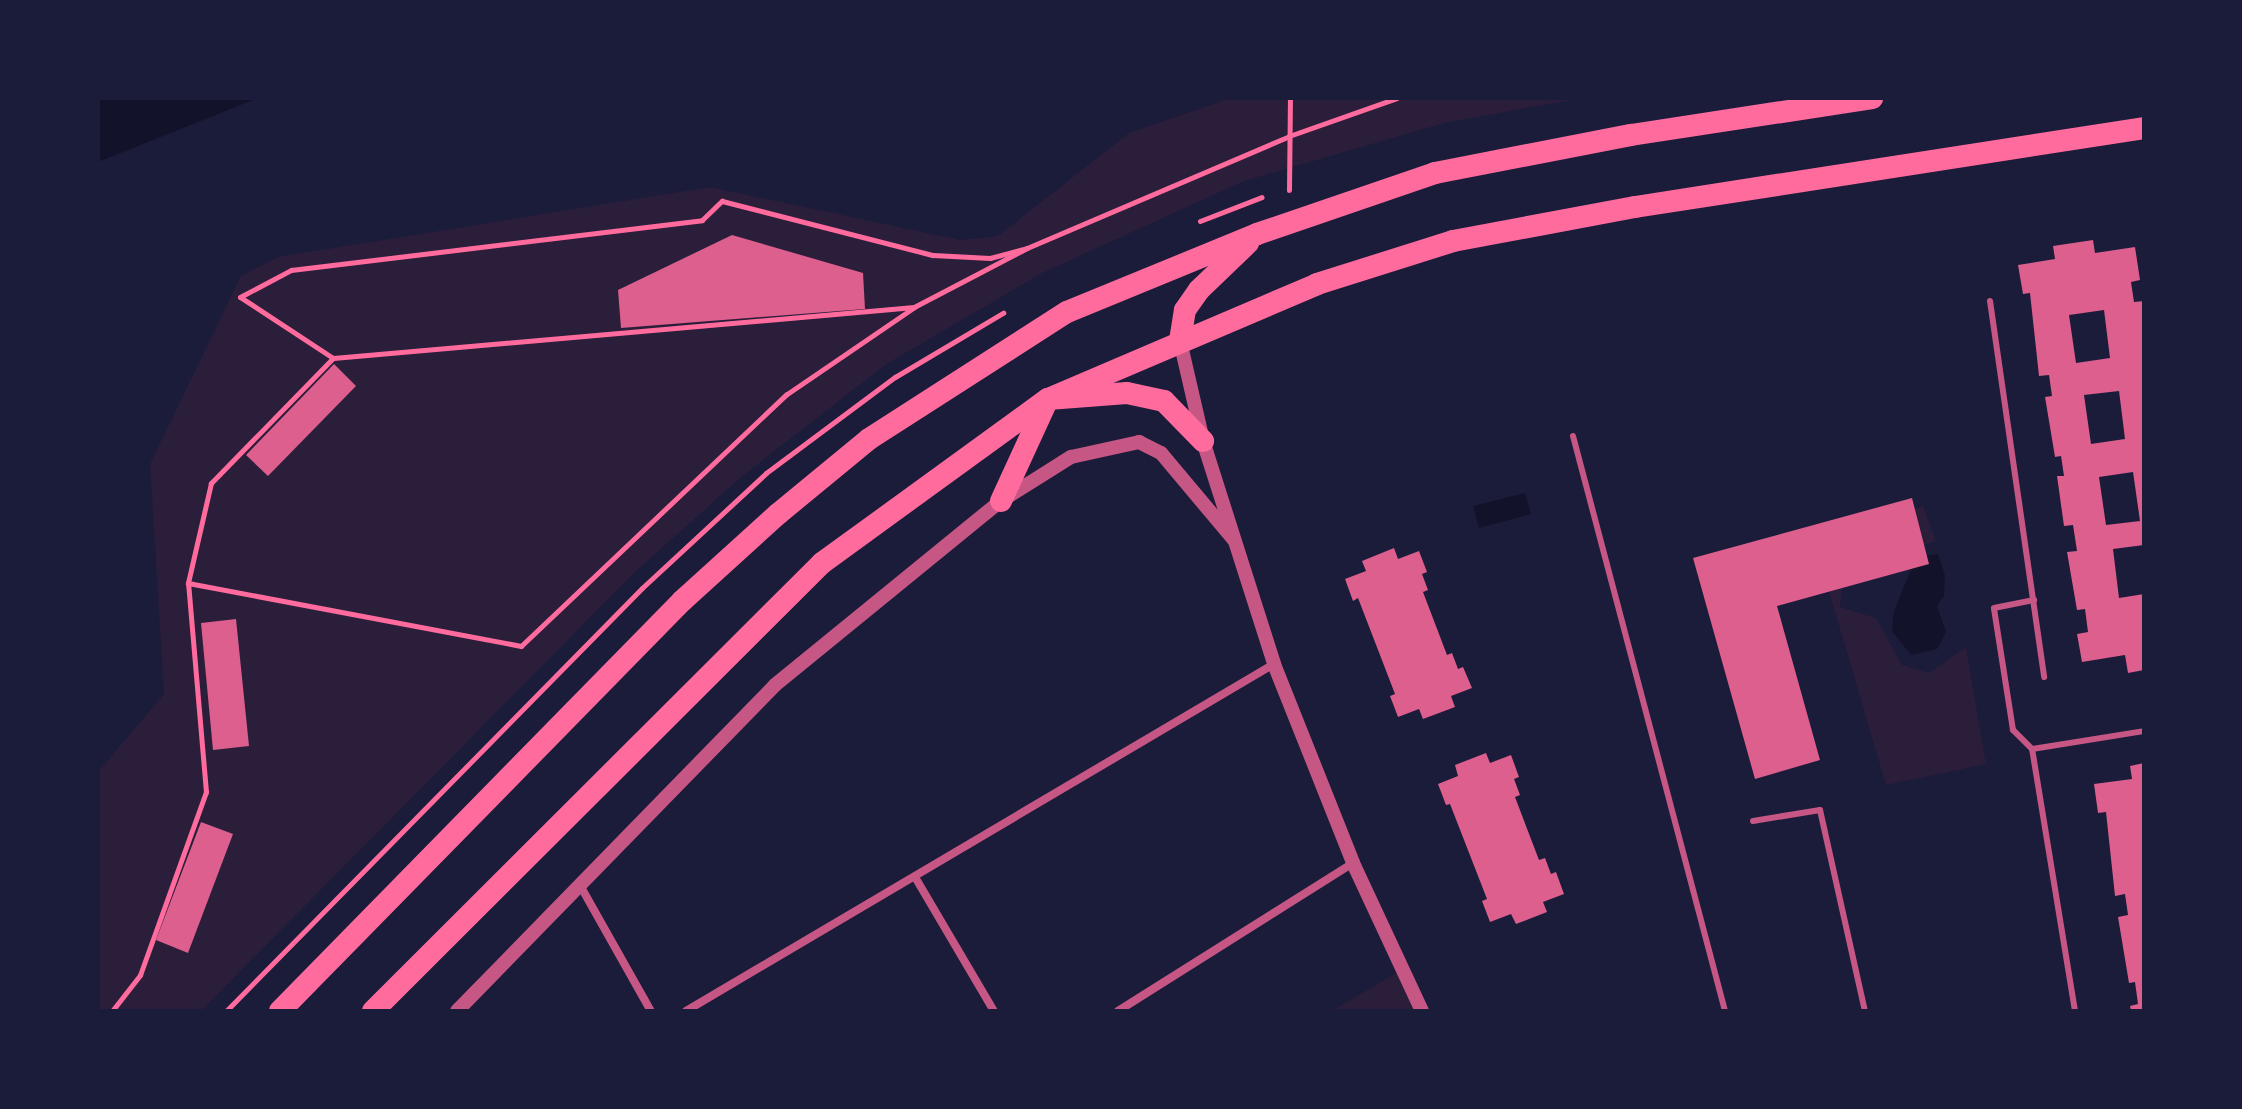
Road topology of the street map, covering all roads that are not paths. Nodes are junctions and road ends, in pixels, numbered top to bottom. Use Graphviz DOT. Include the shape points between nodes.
graph roads {
  1 [pos="1872,98"];
  2 [pos="2144,128"];
  3 [pos="1257,234"];
  4 [pos="1990,301"];
  5 [pos="1180,341"];
  6 [pos="1048,399"];
  7 [pos="1573,436"];
  8 [pos="1203,441"];
  9 [pos="1001,501"];
  10 [pos="1234,540"];
  11 [pos="2034,600"];
  12 [pos="1274,664"];
  13 [pos="2044,677"];
  14 [pos="2144,731"];
  15 [pos="2032,749"];
  16 [pos="1753,821"];
  17 [pos="1353,863"];
  18 [pos="915,877"];
  19 [pos="581,887"];
  20 [pos="280,1011"];
  21 [pos="373,1011"];
  22 [pos="457,1011"];
  23 [pos="651,1011"];
  24 [pos="686,1011"];
  25 [pos="994,1011"];
  26 [pos="1118,1011"];
  27 [pos="1422,1011"];
  28 [pos="1725,1011"];
  29 [pos="1865,1011"];
  30 [pos="2075,1011"];
  1 -- 3 [label="highway" via="1631,135 1435,173"];
  2 -- 5 [label="highway" via="1635,207 1453,241 1317,284"];
  3 -- 5 [label="highway" via="1199,290 1185,310"];
  3 -- 20 [label="highway" via="1067,312 869,439 682,601"];
  4 -- 11 [label="lane"];
  5 -- 6 [label="highway"];
  5 -- 8 [label="street"];
  6 -- 8 [label="highway" via="1127,393 1164,401"];
  6 -- 9 [label="highway"];
  6 -- 21 [label="highway" via="822,563"];
  7 -- 28 [label="lane"];
  8 -- 10 [label="street"];
  9 -- 10 [label="street" via="1071,457 1139,442 1161,453"];
  9 -- 19 [label="street" via="775,685"];
  10 -- 12 [label="street"];
  11 -- 13 [label="lane"];
  11 -- 15 [label="lane" via="1994,608 2013,730"];
  12 -- 17 [label="street"];
  12 -- 18 [label="street"];
  14 -- 15 [label="lane"];
  15 -- 30 [label="lane"];
  16 -- 29 [label="lane" via="1820,810"];
  17 -- 26 [label="street"];
  17 -- 27 [label="street"];
  18 -- 24 [label="street"];
  18 -- 25 [label="street"];
  19 -- 22 [label="street"];
  19 -- 23 [label="street"];
}
